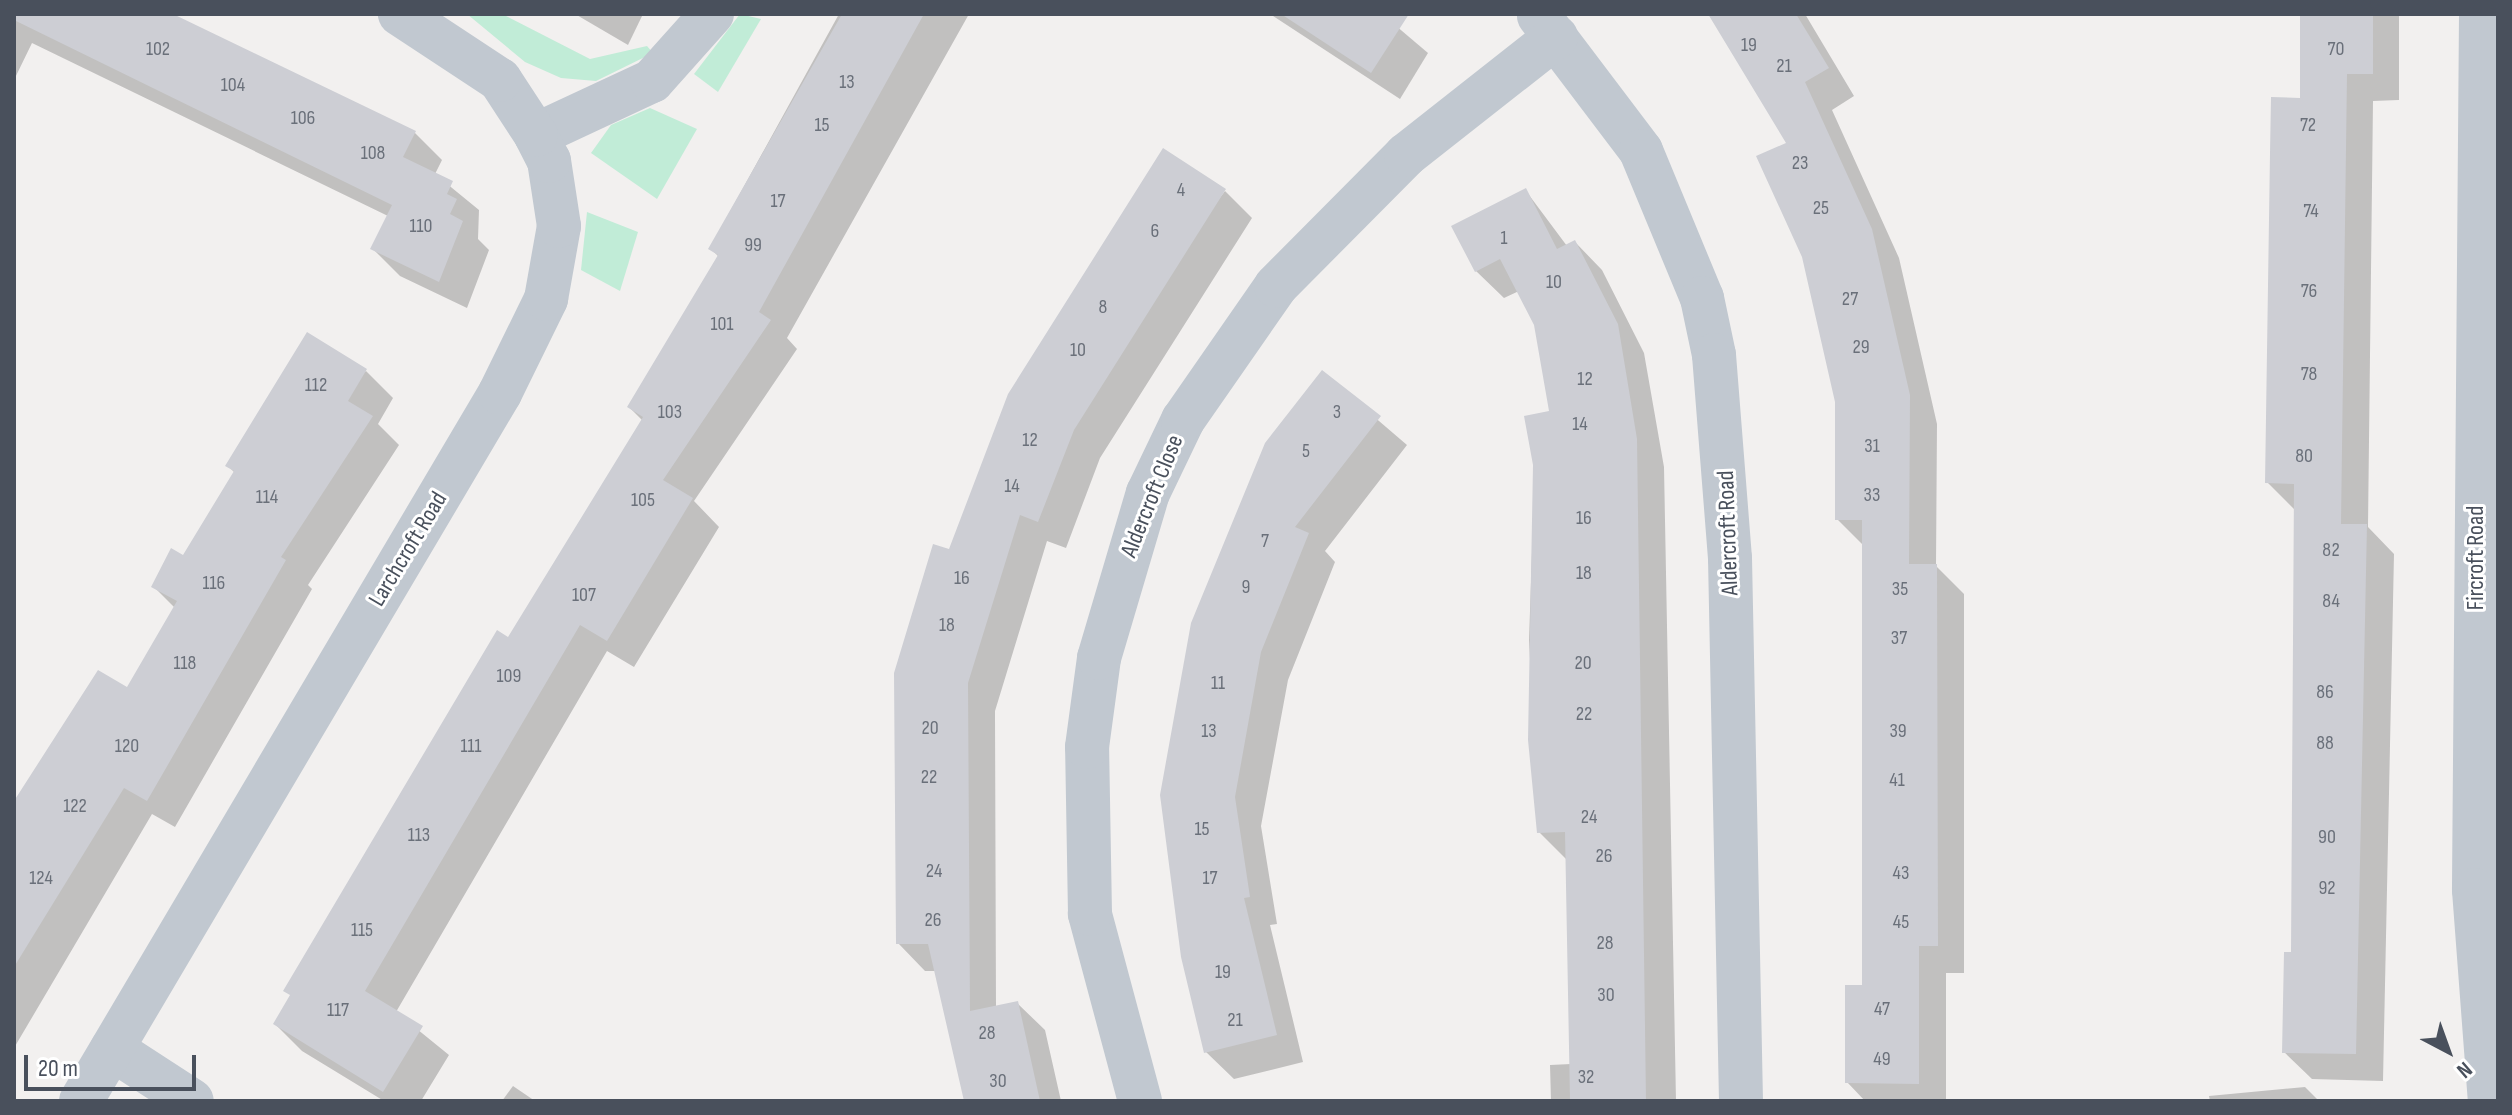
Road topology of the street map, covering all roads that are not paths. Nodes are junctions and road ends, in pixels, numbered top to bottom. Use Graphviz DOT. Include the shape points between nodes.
graph roads {
  1 [pos="400,14"];
  2 [pos="712,14"];
  3 [pos="2481,14"];
  4 [pos="1547,26"];
  5 [pos="536,135"];
  6 [pos="112,1049"];
  7 [pos="81,1101"];
  8 [pos="192,1101"];
  9 [pos="1140,1101"];
  10 [pos="1741,1101"];
  11 [pos="2490,1101"];
  1 -- 5 [label="street, Larchcroft Road" via="500,80"];
  2 -- 5 [label="street" via="676,60 638,90"];
  3 -- 11 [label="street, Fircroft Road" via="2474,890"];
  4 -- 9 [label="street, Aldercroft Close" via="1406,155 1276,286 1183,420 1148,493 1099,658 1086,761 1090,914"];
  4 -- 10 [label="street, Aldercroft Road" via="1641,151 1702,298 1714,355 1730,558"];
  5 -- 6 [label="street, Larchcroft Road" via="549,161 559,226 546,299 528,341"];
  6 -- 7 [label="street, Larchcroft Road"];
  6 -- 8 [label="street"];
}
